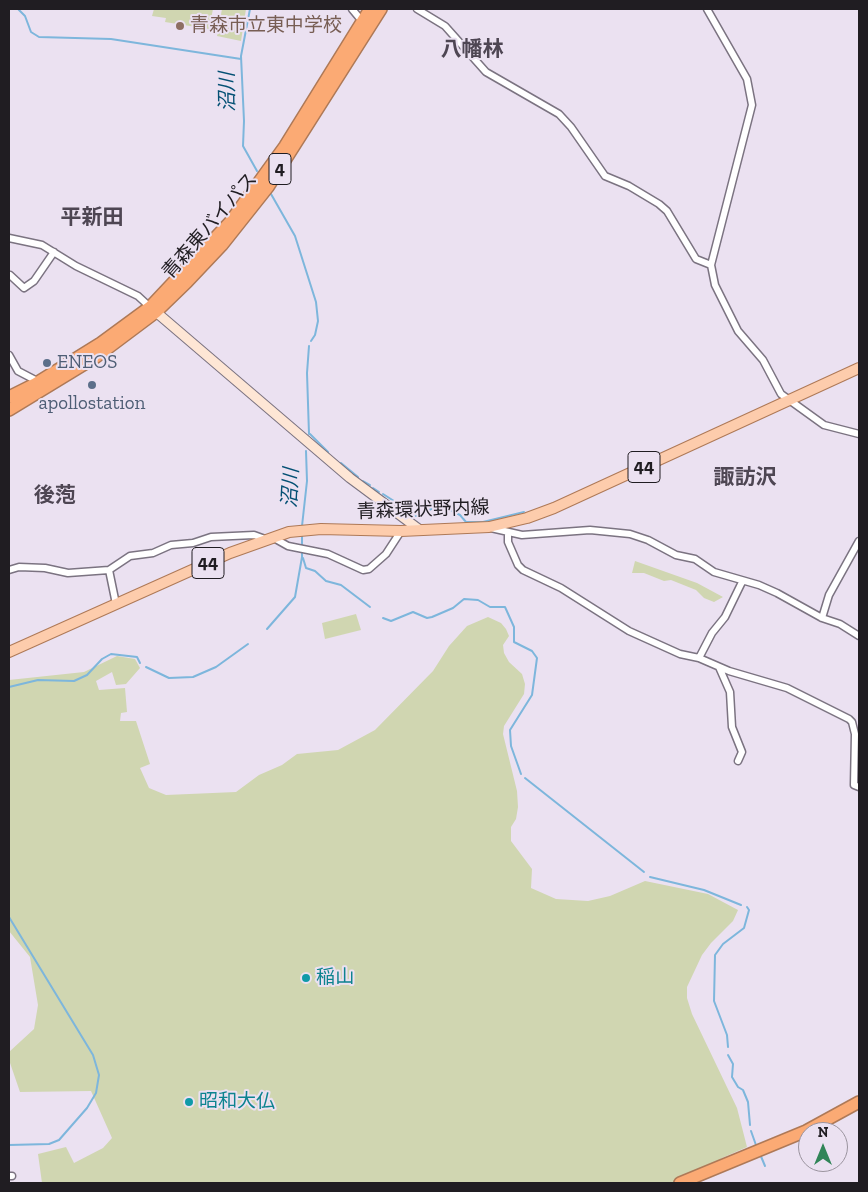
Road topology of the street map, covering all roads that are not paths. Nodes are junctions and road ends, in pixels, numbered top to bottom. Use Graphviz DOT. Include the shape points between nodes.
graph roads {
  1 [pos="352,9"];
  2 [pos="370,9"];
  3 [pos="380,9"];
  4 [pos="417,9"];
  5 [pos="707,9"];
  6 [pos="362,21"];
  7 [pos="9,238"];
  8 [pos="54,252"];
  9 [pos="711,265"];
  10 [pos="10,275"];
  11 [pos="153,310"];
  12 [pos="9,354"];
  13 [pos="859,368"];
  14 [pos="39,382"];
  15 [pos="9,397"];
  16 [pos="790,401"];
  17 [pos="9,410"];
  18 [pos="859,434"];
  19 [pos="489,528"];
  20 [pos="420,530"];
  21 [pos="401,531"];
  22 [pos="508,533"];
  23 [pos="269,538"];
  24 [pos="859,541"];
  25 [pos="9,570"];
  26 [pos="109,570"];
  27 [pos="742,582"];
  28 [pos="116,604"];
  29 [pos="822,618"];
  30 [pos="859,636"];
  31 [pos="9,652"];
  32 [pos="699,658"];
  33 [pos="719,667"];
  34 [pos="738,761"];
  35 [pos="859,787"];
  36 [pos="859,1102"];
  37 [pos="680,1183"];
  1 -- 6 [label="street"];
  2 -- 6 [label="highway, 青森東バイパス / 4"];
  3 -- 11 [label="highway, 青森東バイパス / 4" via="268,187 222,245"];
  4 -- 9 [label="street" via="444,26 486,72 559,114 605,176 636,189 667,211 696,258"];
  5 -- 9 [label="street" via="747,79 752,105"];
  6 -- 11 [label="highway, 青森東バイパス / 4" via="263,179"];
  7 -- 8 [label="street"];
  8 -- 10 [label="street" via="34,281 24,288"];
  8 -- 11 [label="street" via="138,296"];
  9 -- 16 [label="street" via="715,285 738,331 763,360 781,394"];
  11 -- 14 [label="highway, 青森東バイパス / 4"];
  11 -- 17 [label="highway, 青森東バイパス / 4" via="96,357"];
  11 -- 20 [label="street" via="350,478"];
  12 -- 14 [label="street" via="18,371"];
  13 -- 16 [label="main road, 青森環状野内線 / 44"];
  14 -- 15 [label="highway, 青森東バイパス / 4"];
  16 -- 18 [label="street" via="824,425"];
  16 -- 19 [label="main road, 青森環状野内線 / 44" via="554,508"];
  19 -- 20 [label="main road, 青森環状野内線 / 44"];
  19 -- 22 [label="street"];
  20 -- 21 [label="main road, 青森環状野内線 / 44"];
  21 -- 23 [label="main road, 青森環状野内線 / 44" via="304,530"];
  21 -- 23 [label="street" via="386,554 364,570 328,554"];
  22 -- 27 [label="street" via="537,535 590,530 630,534 676,555 695,559 714,572"];
  22 -- 32 [label="street" via="508,542 523,570 561,588 629,631 680,654"];
  23 -- 26 [label="street" via="211,537 130,556"];
  23 -- 28 [label="main road, 青森環状野内線 / 44"];
  24 -- 29 [label="street" via="829,595"];
  25 -- 26 [label="street" via="20,567 68,573"];
  26 -- 28 [label="street"];
  27 -- 29 [label="street" via="778,593"];
  27 -- 32 [label="street"];
  28 -- 31 [label="main road, 青森環状野内線 / 44"];
  29 -- 30 [label="street"];
  32 -- 33 [label="street"];
  33 -- 34 [label="street" via="730,692 732,727 742,752"];
  33 -- 35 [label="street" via="787,688 852,722 855,734 854,785"];
  36 -- 37 [label="highway" via="763,1151"];
}
